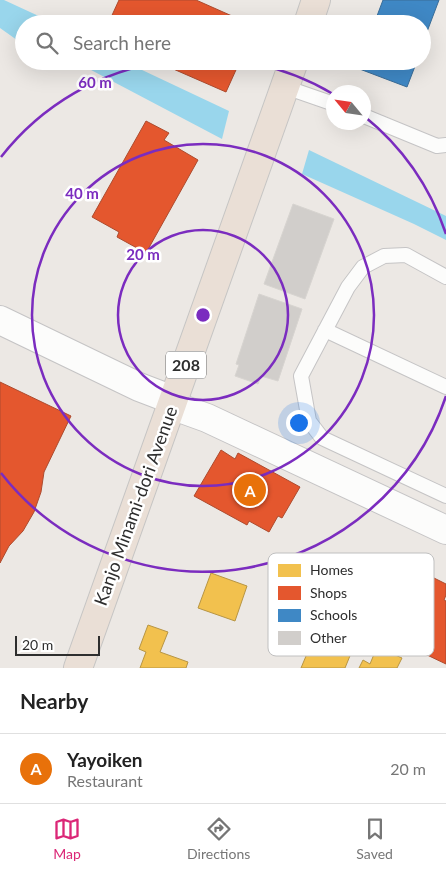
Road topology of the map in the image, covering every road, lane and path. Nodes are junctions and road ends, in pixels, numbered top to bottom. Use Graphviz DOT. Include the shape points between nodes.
graph roads {
  1 [pos="316,0"];
  2 [pos="311,15"];
  3 [pos="291,70"];
  4 [pos="285,87"];
  5 [pos="326,101"];
  6 [pos="371,119"];
  7 [pos="446,145"];
  8 [pos="446,278"];
  9 [pos="0,320"];
  10 [pos="325,330"];
  11 [pos="446,387"];
  12 [pos="172,403"];
  13 [pos="446,496"];
  14 [pos="446,530"];
  15 [pos="78,668"];
  1 -- 2 [label="highway"];
  3 -- 4 [label="highway, Kanjo Minami-dori Avenue / 208"];
  4 -- 5 [label="lane"];
  4 -- 12 [label="highway, Kanjo Minami-dori Avenue / 208"];
  6 -- 7 [label="lane" via="437,146"];
  8 -- 10 [label="lane" via="406,255 384,256 363,267 348,287"];
  9 -- 12 [label="street"];
  10 -- 11 [label="lane"];
  10 -- 13 [label="lane" via="301,376 309,421 322,438"];
  12 -- 14 [label="street"];
  12 -- 15 [label="highway, Kanjo Minami-dori Avenue / 208"];
}
